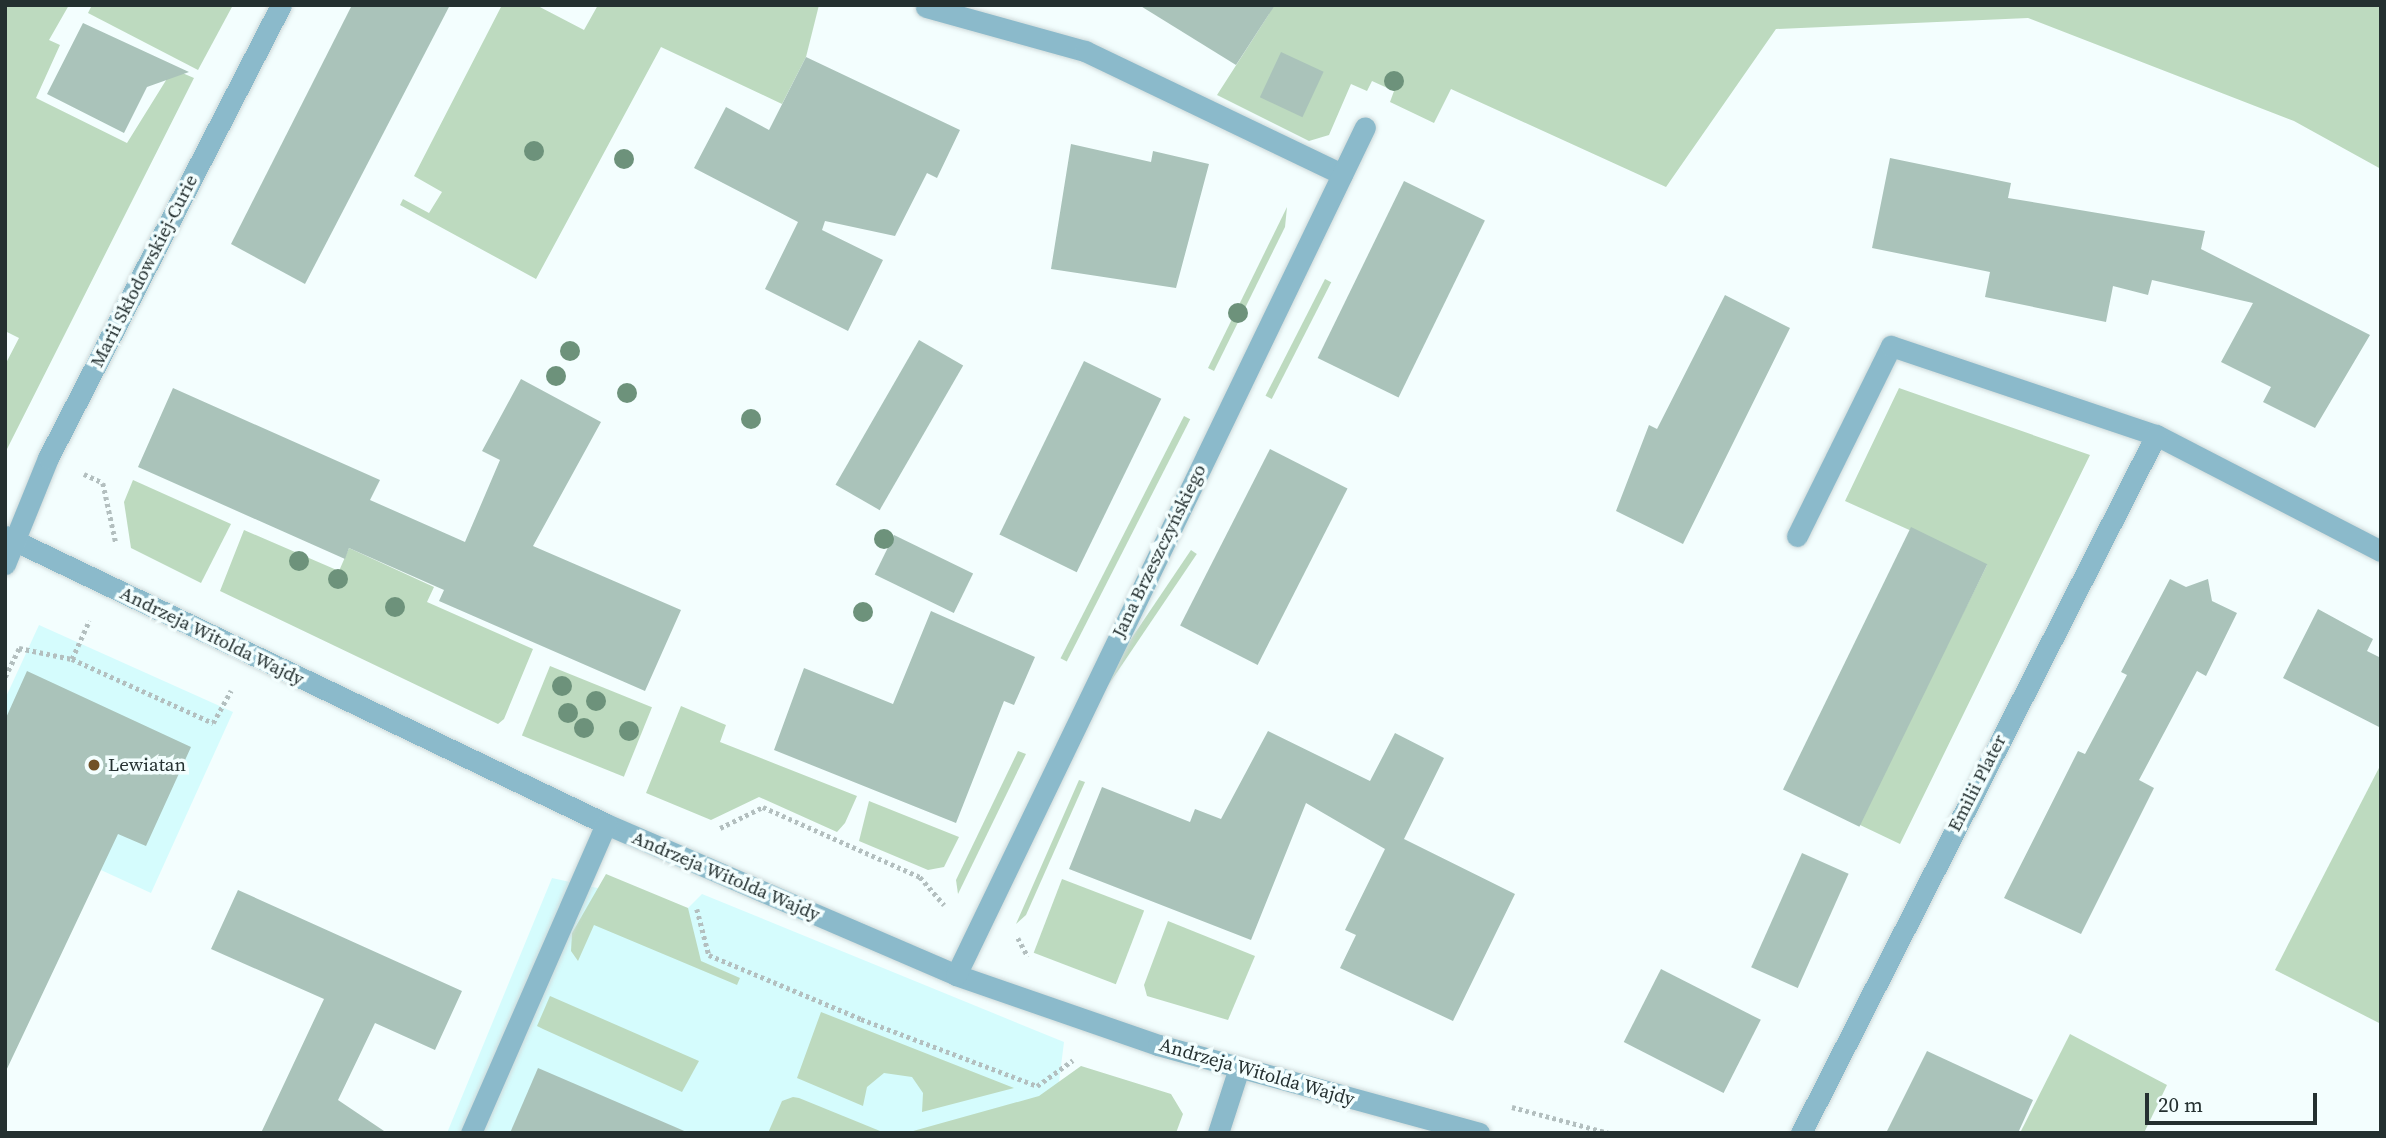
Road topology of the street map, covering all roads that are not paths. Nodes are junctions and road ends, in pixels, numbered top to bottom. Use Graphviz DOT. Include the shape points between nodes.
graph roads {
  1 [pos="281,5"];
  2 [pos="926,6"];
  3 [pos="1365,127"];
  4 [pos="1342,174"];
  5 [pos="2156,435"];
  6 [pos="1797,536"];
  7 [pos="10,538"];
  8 [pos="2381,551"];
  9 [pos="5,564"];
  10 [pos="606,824"];
  11 [pos="956,975"];
  12 [pos="1239,1068"];
  13 [pos="471,1133"];
  14 [pos="1218,1133"];
  15 [pos="1479,1133"];
  16 [pos="1801,1133"];
  1 -- 7 [label="street, Marii Skłodowskiej-Curie"];
  2 -- 4 [label="street" via="1085,51"];
  3 -- 4 [label="street, Jana Brzeszczyńskiego"];
  4 -- 11 [label="street, Jana Brzeszczyńskiego"];
  5 -- 6 [label="street" via="1891,346"];
  5 -- 8 [label="street"];
  5 -- 16 [label="street, Emilii Plater"];
  7 -- 9 [label="street, Marii Skłodowskiej-Curie"];
  7 -- 10 [label="street, Andrzeja Witolda Wajdy"];
  10 -- 11 [label="street, Andrzeja Witolda Wajdy"];
  10 -- 13 [label="street"];
  11 -- 12 [label="street, Andrzeja Witolda Wajdy"];
  12 -- 14 [label="street"];
  12 -- 15 [label="street, Andrzeja Witolda Wajdy"];
}
